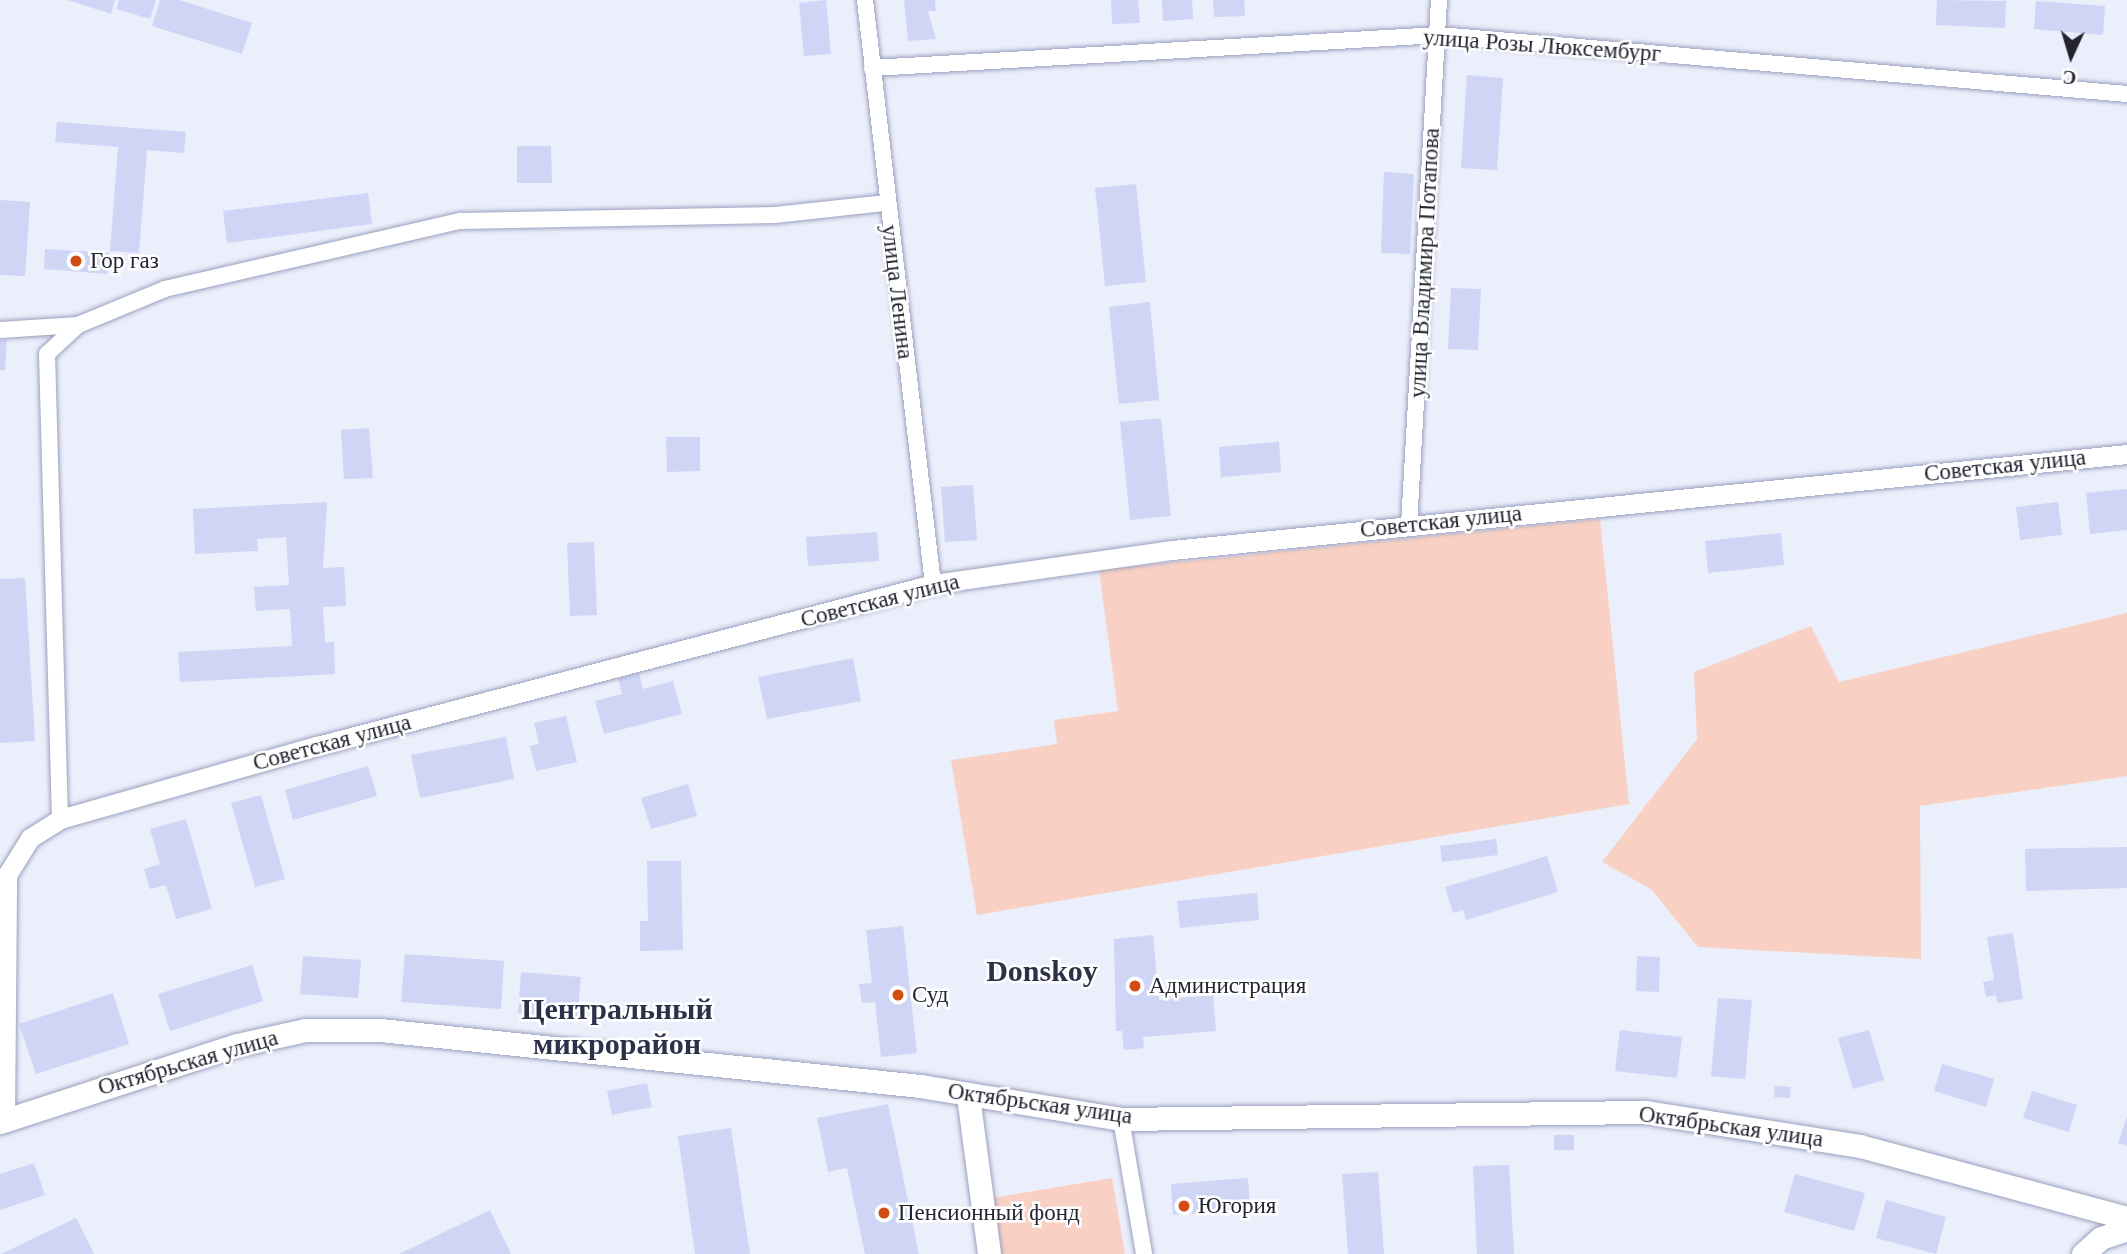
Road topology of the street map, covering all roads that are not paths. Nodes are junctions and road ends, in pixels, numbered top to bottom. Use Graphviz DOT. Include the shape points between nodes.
graph roads {
  1 [pos="865,0"];
  2 [pos="1439,0"];
  3 [pos="1439,35"];
  4 [pos="872,68"];
  5 [pos="2127,94"];
  6 [pos="886,203"];
  7 [pos="78,325"];
  8 [pos="0,330"];
  9 [pos="2127,454"];
  10 [pos="1409,525"];
  11 [pos="933,584"];
  12 [pos="60,820"];
  13 [pos="968,1096"];
  14 [pos="1121,1119"];
  15 [pos="3,1121"];
  16 [pos="2127,1218"];
  17 [pos="2127,1229"];
  18 [pos="989,1254"];
  19 [pos="1144,1254"];
  20 [pos="2083,1254"];
  1 -- 4 [label="street, улица Ленина"];
  2 -- 3 [label="street, улица Владимира Потапова"];
  3 -- 4 [label="street, улица Розы Люксембург"];
  3 -- 5 [label="street, улица Розы Люксембург"];
  3 -- 10 [label="street, улица Владимира Потапова"];
  4 -- 6 [label="street, улица Ленина"];
  6 -- 7 [label="street" via="775,215 460,220 165,289"];
  6 -- 11 [label="street, улица Ленина"];
  7 -- 8 [label="street"];
  7 -- 12 [label="street" via="47,354"];
  9 -- 10 [label="street, Советская улица"];
  10 -- 11 [label="street, Советская улица" via="1172,550"];
  11 -- 12 [label="street, Советская улица" via="317,746"];
  12 -- 15 [label="street, Советская улица" via="30,838 7,875"];
  13 -- 14 [label="main road, Октябрьская улица"];
  13 -- 15 [label="main road, Октябрьская улица" via="920,1086 380,1030 305,1030 237,1045"];
  13 -- 18 [label="main road"];
  14 -- 16 [label="main road, Октябрьская улица" via="1644,1112 1860,1146"];
  14 -- 19 [label="street"];
  17 -- 20 [label="main road" via="2101,1238"];
}
